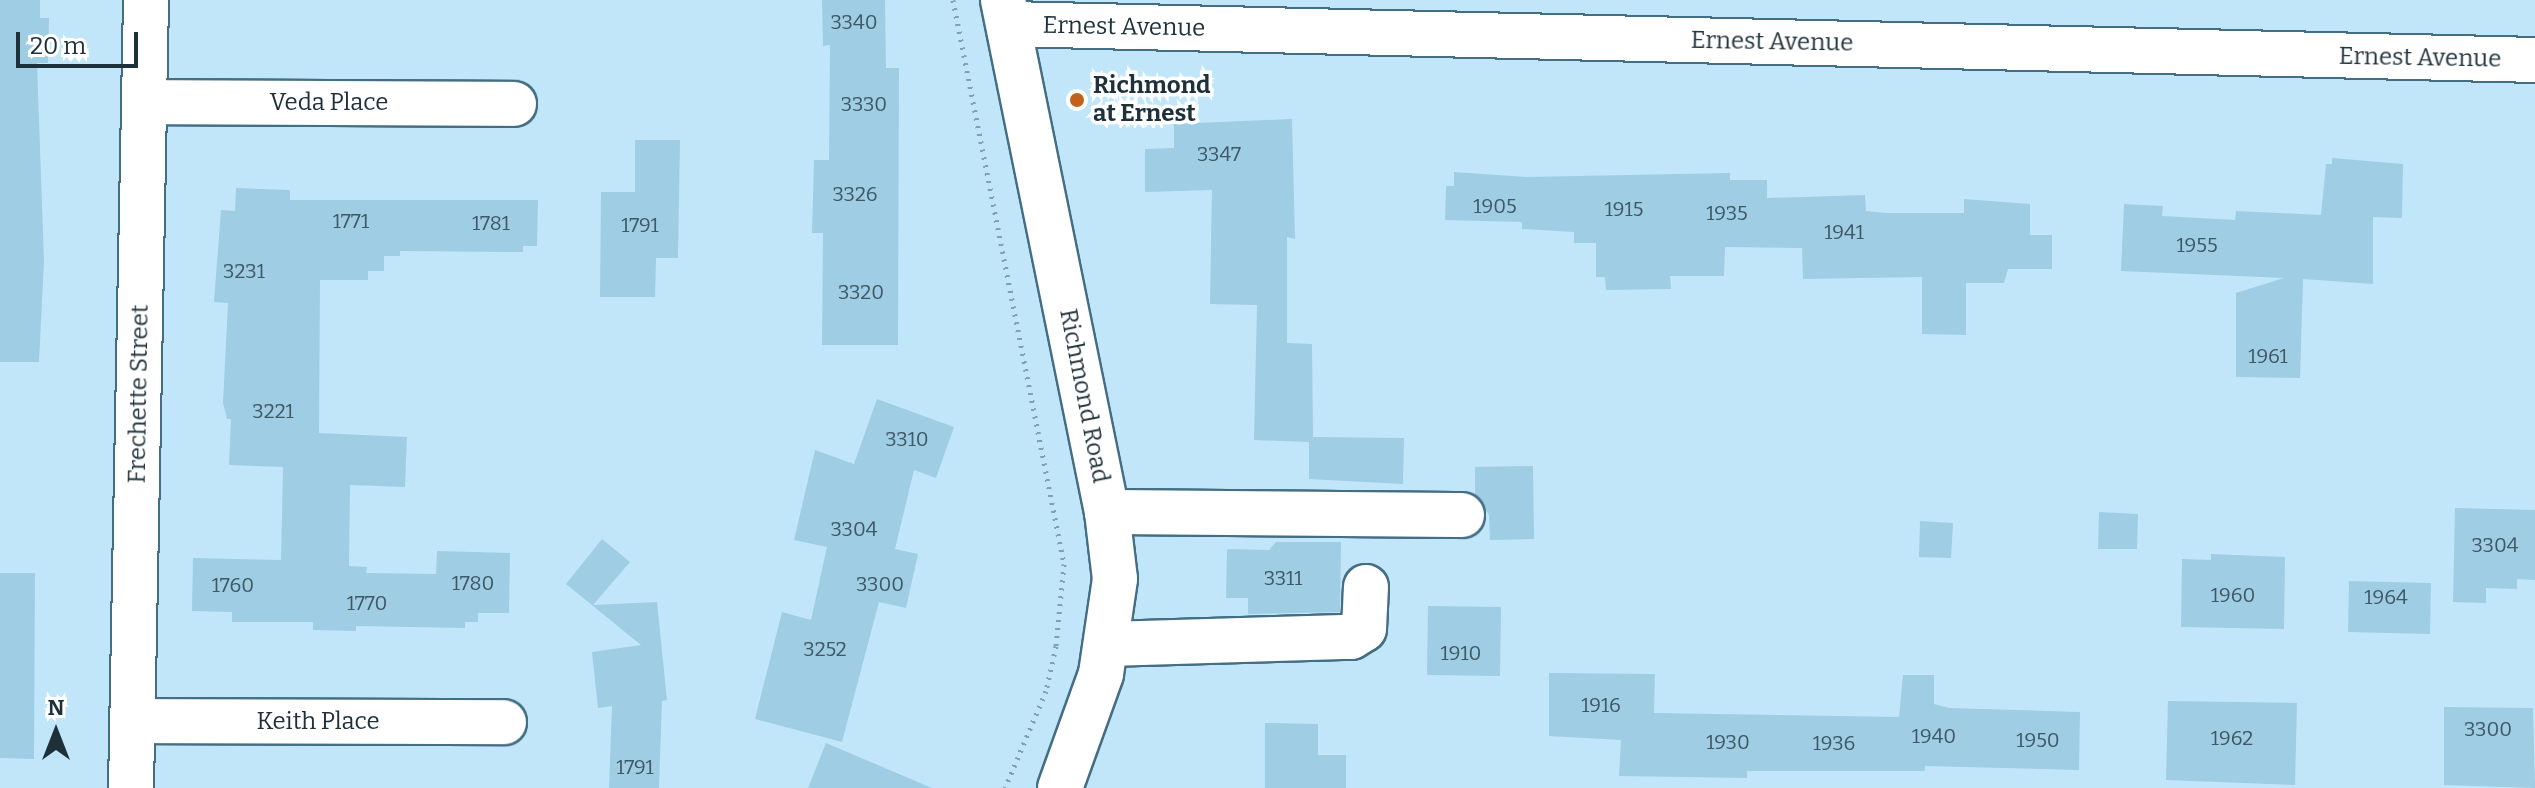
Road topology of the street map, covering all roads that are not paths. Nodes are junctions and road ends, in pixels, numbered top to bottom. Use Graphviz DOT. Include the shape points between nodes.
graph roads {
  1 [pos="146,0"];
  2 [pos="1006,12"];
  3 [pos="2535,60"];
  4 [pos="144,102"];
  5 [pos="514,104"];
  6 [pos="1107,512"];
  7 [pos="1462,515"];
  8 [pos="1366,587"];
  9 [pos="1108,644"];
  10 [pos="133,721"];
  11 [pos="504,722"];
  12 [pos="131,788"];
  13 [pos="1060,788"];
  1 -- 4 [label="street, Frechette Street"];
  2 -- 3 [label="street, Ernest Avenue"];
  2 -- 6 [label="street, Richmond Road"];
  4 -- 5 [label="street, Veda Place"];
  4 -- 10 [label="street, Frechette Street"];
  6 -- 7 [label="street"];
  6 -- 9 [label="street, Richmond Road" via="1115,579"];
  8 -- 9 [label="street" via="1364,629 1351,637"];
  9 -- 13 [label="street, Richmond Road" via="1085,729"];
  10 -- 11 [label="street, Keith Place"];
  10 -- 12 [label="street, Frechette Street"];
}
